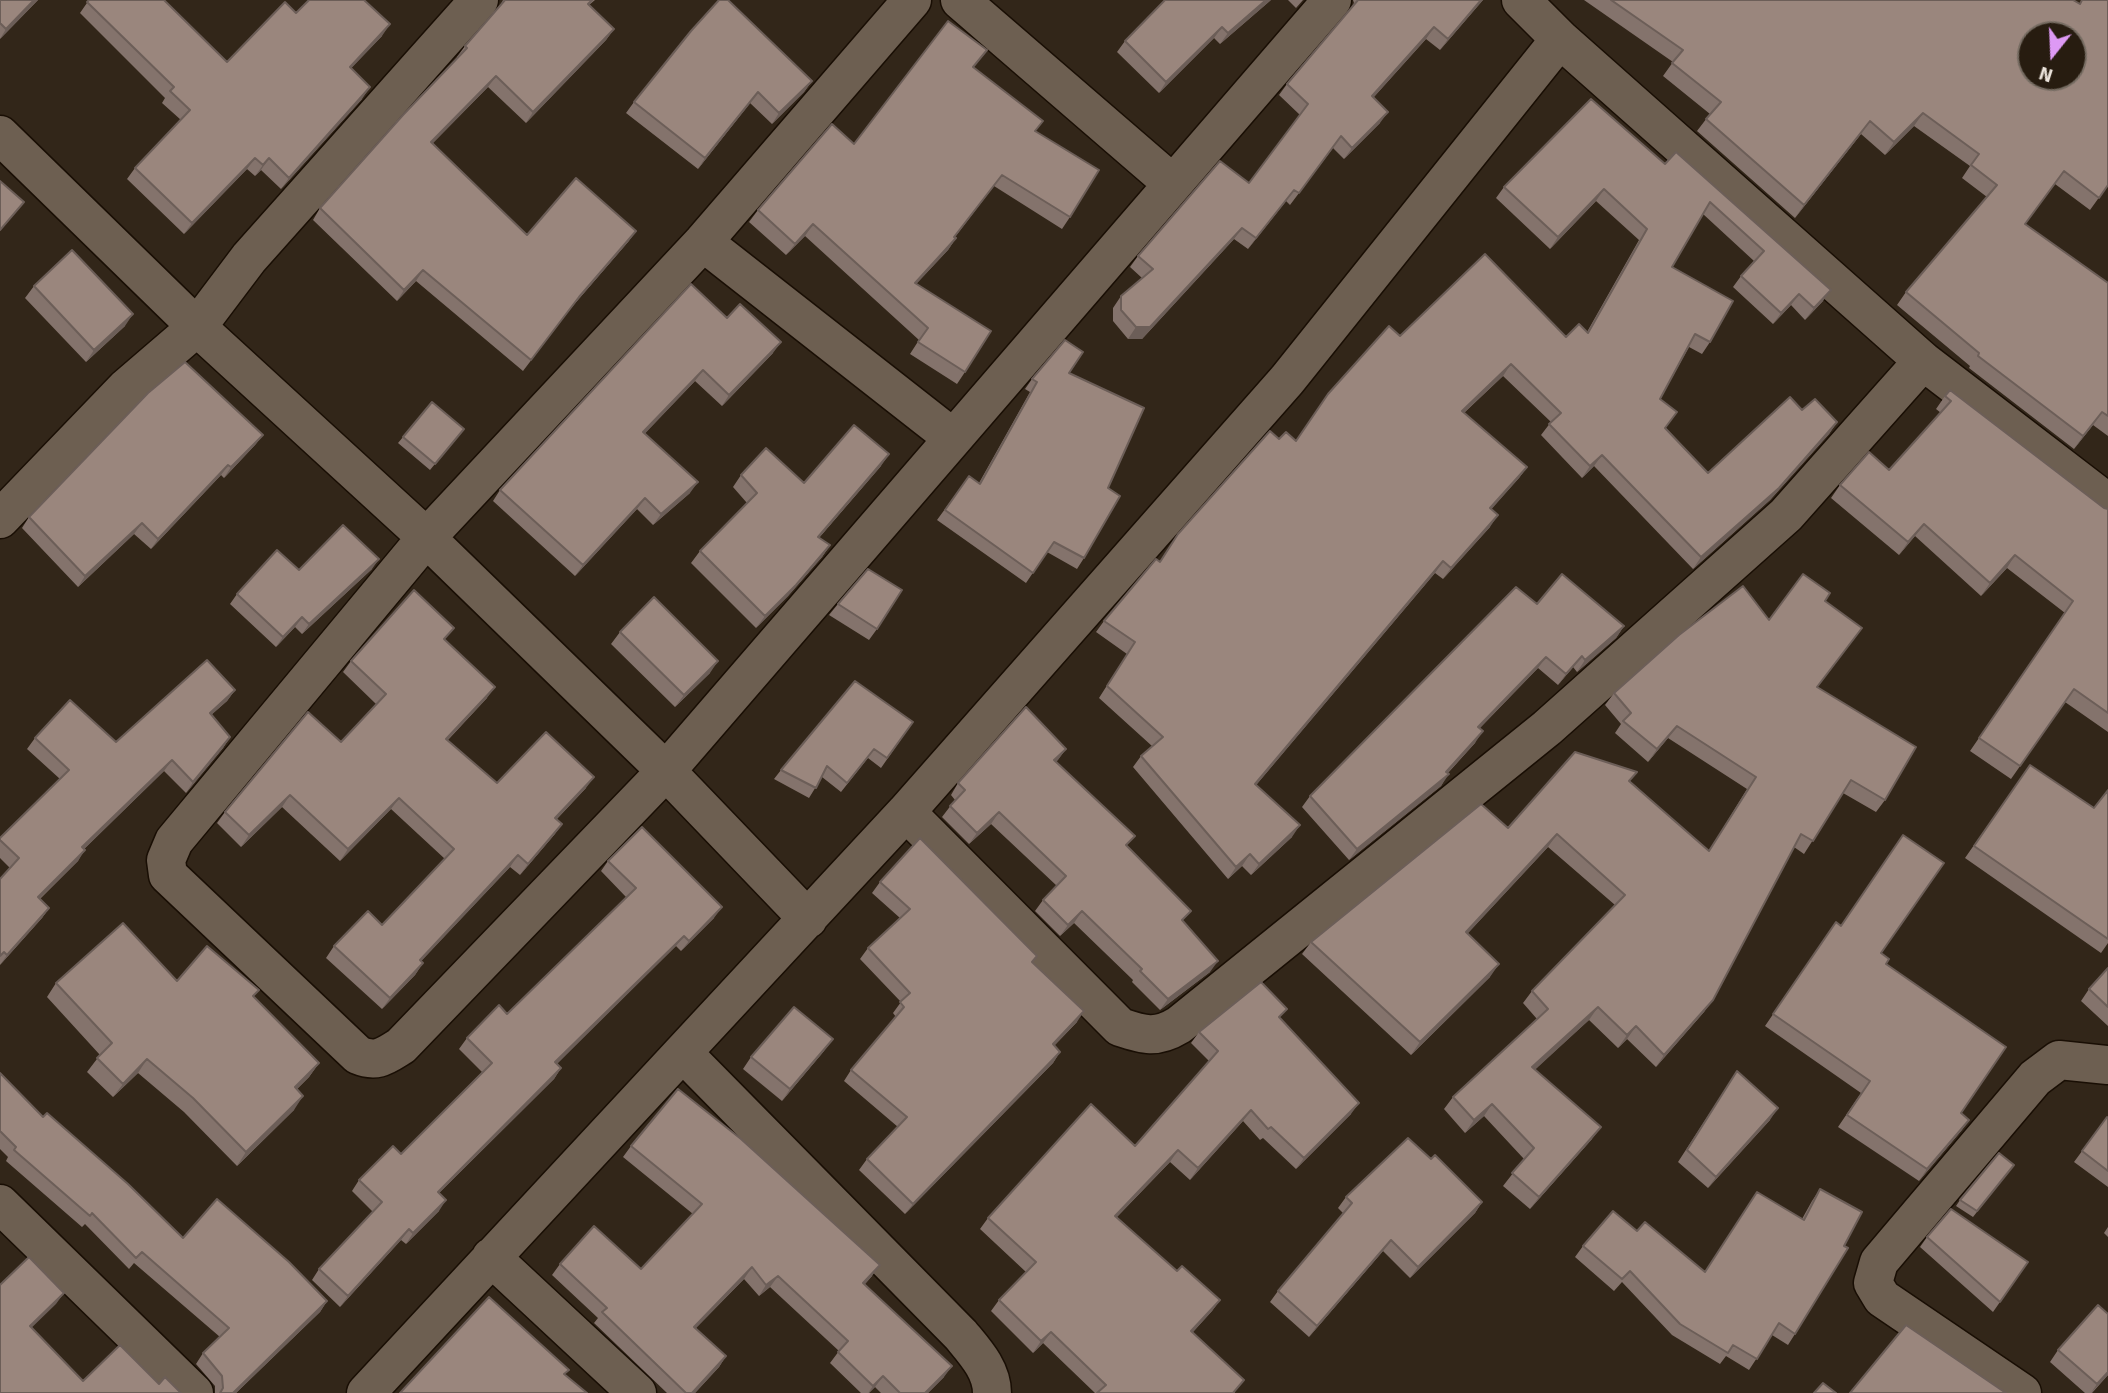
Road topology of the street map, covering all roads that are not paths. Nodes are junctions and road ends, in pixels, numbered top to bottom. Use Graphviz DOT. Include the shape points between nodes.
graph roads {
  1 [pos="912,0"];
  2 [pos="960,0"];
  3 [pos="1332,0"];
  4 [pos="1521,0"];
  5 [pos="464,5"];
  6 [pos="1560,39"];
  7 [pos="0,135"];
  8 [pos="1173,184"];
  9 [pos="703,242"];
  10 [pos="197,327"];
  11 [pos="1923,361"];
  12 [pos="953,438"];
  13 [pos="2108,503"];
  14 [pos="0,519"];
  15 [pos="426,538"];
  16 [pos="666,771"];
  17 [pos="906,812"];
  18 [pos="808,919"];
  19 [pos="684,1054"];
  20 [pos="2108,1065"];
  21 [pos="0,1204"];
  22 [pos="491,1257"];
  23 [pos="194,1393"];
  24 [pos="366,1393"];
  25 [pos="637,1393"];
  26 [pos="992,1393"];
  27 [pos="2022,1393"];
  1 -- 9 [label="street"];
  2 -- 8 [label="street"];
  3 -- 8 [label="street"];
  4 -- 6 [label="street"];
  5 -- 10 [label="street" via="249,258"];
  6 -- 11 [label="street"];
  6 -- 17 [label="street" via="1287,380"];
  7 -- 10 [label="street"];
  8 -- 12 [label="street"];
  9 -- 12 [label="street"];
  9 -- 15 [label="street"];
  10 -- 14 [label="street" via="126,387"];
  10 -- 15 [label="street"];
  11 -- 13 [label="street"];
  11 -- 17 [label="street" via="1786,515 1547,728 1164,1034 1145,1035 1120,1027"];
  12 -- 16 [label="street"];
  15 -- 16 [label="street"];
  15 -- 16 [label="street" via="174,841 166,860 168,875 358,1055 370,1060 401,1045"];
  16 -- 18 [label="street"];
  17 -- 18 [label="street"];
  18 -- 19 [label="street"];
  19 -- 22 [label="street"];
  19 -- 26 [label="street" via="961,1335 980,1358"];
  20 -- 27 [label="street" via="2059,1060 2035,1078 1879,1262 1873,1283 1882,1298"];
  21 -- 23 [label="street"];
  22 -- 24 [label="street"];
  22 -- 25 [label="street"];
}
